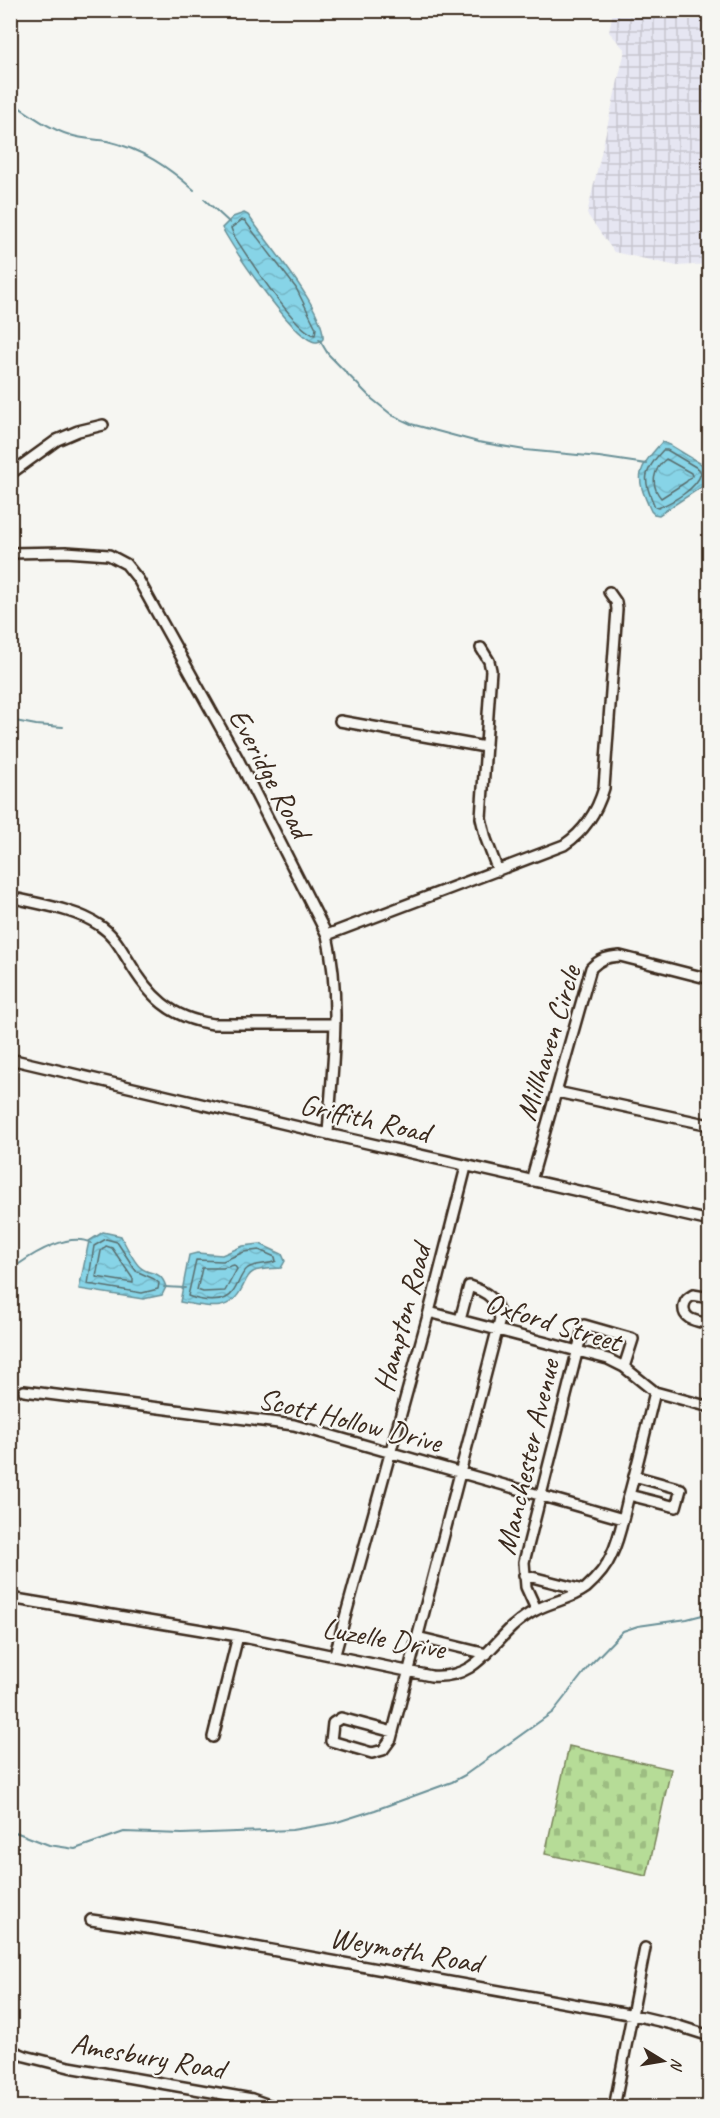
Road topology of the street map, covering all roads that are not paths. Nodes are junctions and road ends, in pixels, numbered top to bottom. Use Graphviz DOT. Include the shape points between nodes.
graph roads {
  1 [pos="103,425"];
  2 [pos="10,474"];
  3 [pos="10,553"];
  4 [pos="609,592"];
  5 [pos="481,648"];
  6 [pos="340,721"];
  7 [pos="485,747"];
  8 [pos="498,871"];
  9 [pos="10,897"];
  10 [pos="327,935"];
  11 [pos="710,979"];
  12 [pos="335,1024"];
  13 [pos="10,1059"];
  14 [pos="557,1092"];
  15 [pos="710,1125"];
  16 [pos="328,1134"];
  17 [pos="466,1167"];
  18 [pos="531,1181"];
  19 [pos="710,1221"];
  20 [pos="710,1298"];
  21 [pos="429,1312"];
  22 [pos="460,1320"];
  23 [pos="710,1324"];
  24 [pos="497,1329"];
  25 [pos="577,1350"];
  26 [pos="624,1367"];
  27 [pos="24,1391"];
  28 [pos="655,1392"];
  29 [pos="710,1407"];
  30 [pos="391,1452"];
  31 [pos="461,1472"];
  32 [pos="634,1476"];
  33 [pos="540,1495"];
  34 [pos="629,1495"];
  35 [pos="623,1519"];
  36 [pos="524,1575"];
  37 [pos="583,1590"];
  38 [pos="10,1598"];
  39 [pos="536,1609"];
  40 [pos="238,1636"];
  41 [pos="417,1637"];
  42 [pos="335,1654"];
  43 [pos="487,1654"];
  44 [pos="408,1670"];
  45 [pos="393,1732"];
  46 [pos="213,1737"];
  47 [pos="91,1920"];
  48 [pos="645,1948"];
  49 [pos="633,2015"];
  50 [pos="710,2036"];
  51 [pos="10,2050"];
  52 [pos="278,2108"];
  53 [pos="614,2108"];
  1 -- 2 [label="street" via="57,440"];
  3 -- 10 [label="street, Everidge Road" via="109,555 126,564 238,759"];
  4 -- 8 [label="street" via="617,609 600,802 588,824 572,840"];
  5 -- 7 [label="street" via="491,670"];
  6 -- 7 [label="street"];
  7 -- 8 [label="street" via="480,807 482,826"];
  8 -- 10 [label="street"];
  9 -- 12 [label="street" via="98,924 114,937 146,990 180,1016 195,1022"];
  10 -- 12 [label="street, Everidge Road" via="336,994"];
  11 -- 14 [label="street, Millhaven Circle" via="620,956 597,961 591,968"];
  12 -- 16 [label="street, Everidge Road"];
  13 -- 16 [label="street, Griffith Road"];
  14 -- 15 [label="street"];
  14 -- 18 [label="street, Millhaven Circle"];
  16 -- 17 [label="street, Griffith Road"];
  17 -- 18 [label="street, Griffith Road"];
  17 -- 21 [label="street, Hampton Road"];
  18 -- 19 [label="street, Griffith Road"];
  20 -- 23 [label="street" via="693,1295 684,1307 690,1319"];
  21 -- 22 [label="street, Oxford Street"];
  21 -- 30 [label="street, Hampton Road"];
  22 -- 24 [label="street, Oxford Street"];
  22 -- 24 [label="street" via="469,1286 485,1291 499,1311"];
  24 -- 25 [label="street, Oxford Street"];
  24 -- 31 [label="street"];
  25 -- 26 [label="street, Oxford Street"];
  25 -- 26 [label="street, Manchester Avenue" via="584,1325 633,1339"];
  25 -- 33 [label="street, Manchester Avenue"];
  26 -- 28 [label="street, Oxford Street"];
  27 -- 30 [label="street, Scott Hollow Drive" via="294,1425"];
  28 -- 29 [label="street"];
  28 -- 32 [label="street, Luzelle Drive"];
  30 -- 31 [label="street, Scott Hollow Drive"];
  30 -- 42 [label="street, Hampton Road"];
  31 -- 33 [label="street, Scott Hollow Drive"];
  31 -- 41 [label="street"];
  32 -- 34 [label="street, Luzelle Drive"];
  32 -- 34 [label="street" via="681,1489 679,1498 676,1507"];
  33 -- 35 [label="street, Scott Hollow Drive"];
  33 -- 36 [label="street, Manchester Avenue"];
  34 -- 35 [label="street, Luzelle Drive"];
  35 -- 37 [label="street, Luzelle Drive" via="611,1557"];
  36 -- 37 [label="street"];
  36 -- 39 [label="street, Manchester Avenue"];
  37 -- 39 [label="street, Luzelle Drive"];
  38 -- 40 [label="street, Luzelle Drive"];
  39 -- 43 [label="street, Luzelle Drive"];
  40 -- 42 [label="street, Luzelle Drive"];
  40 -- 46 [label="street"];
  41 -- 43 [label="street"];
  41 -- 44 [label="street"];
  42 -- 44 [label="street, Luzelle Drive"];
  43 -- 44 [label="street, Luzelle Drive" via="474,1666 452,1676"];
  44 -- 45 [label="street"];
  45 -- 45 [label="street" via="341,1718 333,1723 331,1741 372,1753 388,1746"];
  47 -- 49 [label="street, Weymoth Road"];
  48 -- 49 [label="street"];
  49 -- 50 [label="street, Weymoth Road"];
  49 -- 53 [label="street"];
  51 -- 52 [label="street, Amesbury Road" via="69,2067 252,2099"];
}
